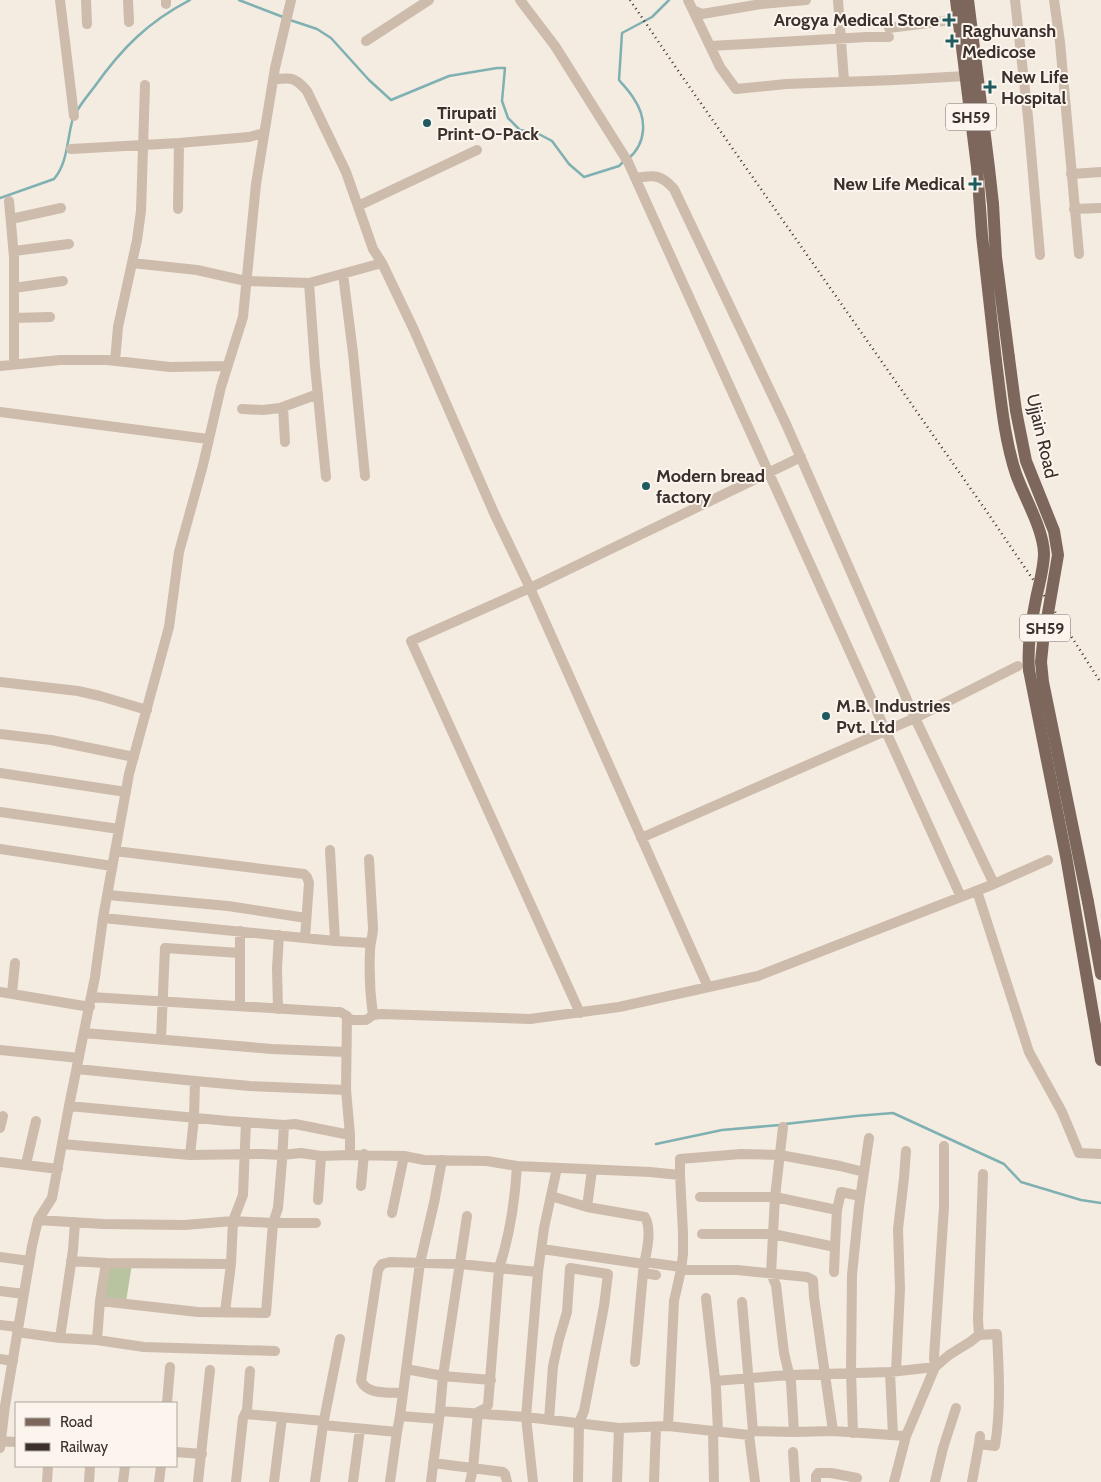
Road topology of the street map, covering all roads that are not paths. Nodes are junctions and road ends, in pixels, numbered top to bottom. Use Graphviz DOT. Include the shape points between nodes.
graph roads {
  1 [pos="60,0"];
  2 [pos="86,0"];
  3 [pos="128,0"];
  4 [pos="429,0"];
  5 [pos="520,0"];
  6 [pos="806,0"];
  7 [pos="838,0"];
  8 [pos="956,0"];
  9 [pos="968,0"];
  10 [pos="1015,0"];
  11 [pos="1054,0"];
  12 [pos="290,4"];
  13 [pos="690,5"];
  14 [pos="959,19"];
  15 [pos="129,22"];
  16 [pos="87,24"];
  17 [pos="841,39"];
  18 [pos="366,41"];
  19 [pos="710,46"];
  20 [pos="966,76"];
  21 [pos="273,80"];
  22 [pos="844,82"];
  23 [pos="145,85"];
  24 [pos="74,116"];
  25 [pos="264,133"];
  26 [pos="179,142"];
  27 [pos="143,145"];
  28 [pos="71,149"];
  29 [pos="477,150"];
  30 [pos="1101,172"];
  31 [pos="1071,174"];
  32 [pos="635,178"];
  33 [pos="9,201"];
  34 [pos="986,205"];
  35 [pos="358,206"];
  36 [pos="61,208"];
  37 [pos="1101,208"];
  38 [pos="178,209"];
  39 [pos="1074,209"];
  40 [pos="11,219"];
  41 [pos="69,244"];
  42 [pos="14,251"];
  43 [pos="1079,254"];
  44 [pos="1040,255"];
  45 [pos="132,263"];
  46 [pos="382,263"];
  47 [pos="343,274"];
  48 [pos="63,281"];
  49 [pos="246,281"];
  50 [pos="309,282"];
  51 [pos="14,288"];
  52 [pos="50,317"];
  53 [pos="14,318"];
  54 [pos="115,361"];
  55 [pos="14,364"];
  56 [pos="0,366"];
  57 [pos="227,366"];
  58 [pos="318,394"];
  59 [pos="283,407"];
  60 [pos="242,409"];
  61 [pos="0,412"];
  62 [pos="208,440"];
  63 [pos="285,442"];
  64 [pos="801,457"];
  65 [pos="769,472"];
  66 [pos="365,476"];
  67 [pos="326,477"];
  68 [pos="530,588"];
  69 [pos="1018,666"];
  70 [pos="0,682"];
  71 [pos="147,710"];
  72 [pos="915,718"];
  73 [pos="886,731"];
  74 [pos="0,734"];
  75 [pos="134,757"];
  76 [pos="0,773"];
  77 [pos="126,792"];
  78 [pos="0,812"];
  79 [pos="119,829"];
  80 [pos="641,838"];
  81 [pos="0,849"];
  82 [pos="330,850"];
  83 [pos="115,852"];
  84 [pos="369,859"];
  85 [pos="1048,860"];
  86 [pos="112,866"];
  87 [pos="994,884"];
  88 [pos="977,891"];
  89 [pos="108,894"];
  90 [pos="961,897"];
  91 [pos="104,918"];
  92 [pos="306,918"];
  93 [pos="240,931"];
  94 [pos="279,935"];
  95 [pos="305,938"];
  96 [pos="335,941"];
  97 [pos="371,943"];
  98 [pos="240,953"];
  99 [pos="15,963"];
  100 [pos="1101,974"];
  101 [pos="708,987"];
  102 [pos="0,992"];
  103 [pos="12,994"];
  104 [pos="162,1001"];
  105 [pos="90,1002"];
  106 [pos="240,1006"];
  107 [pos="278,1009"];
  108 [pos="580,1013"];
  109 [pos="373,1015"];
  110 [pos="347,1016"];
  111 [pos="84,1033"];
  112 [pos="161,1039"];
  113 [pos="0,1050"];
  114 [pos="346,1052"];
  115 [pos="79,1058"];
  116 [pos="1101,1060"];
  117 [pos="77,1069"];
  118 [pos="195,1081"];
  119 [pos="346,1090"];
  120 [pos="69,1106"];
  121 [pos="3,1116"];
  122 [pos="194,1118"];
  123 [pos="36,1121"];
  124 [pos="246,1122"];
  125 [pos="284,1124"];
  126 [pos="783,1127"];
  127 [pos="0,1128"];
  128 [pos="350,1135"];
  129 [pos="869,1138"];
  130 [pos="62,1144"];
  131 [pos="944,1146"];
  132 [pos="906,1151"];
  133 [pos="364,1154"];
  134 [pos="1101,1154"];
  135 [pos="190,1155"];
  136 [pos="244,1155"];
  137 [pos="282,1155"];
  138 [pos="350,1155"];
  139 [pos="321,1156"];
  140 [pos="404,1156"];
  141 [pos="780,1156"];
  142 [pos="442,1160"];
  143 [pos="0,1162"];
  144 [pos="26,1164"];
  145 [pos="516,1166"];
  146 [pos="557,1168"];
  147 [pos="58,1169"];
  148 [pos="592,1170"];
  149 [pos="864,1172"];
  150 [pos="983,1174"];
  151 [pos="680,1175"];
  152 [pos="361,1186"];
  153 [pos="551,1196"];
  154 [pos="860,1196"];
  155 [pos="700,1197"];
  156 [pos="775,1197"];
  157 [pos="318,1200"];
  158 [pos="587,1207"];
  159 [pos="838,1210"];
  160 [pos="392,1212"];
  161 [pos="467,1216"];
  162 [pos="38,1220"];
  163 [pos="233,1221"];
  164 [pos="75,1222"];
  165 [pos="273,1223"];
  166 [pos="316,1223"];
  167 [pos="702,1234"];
  168 [pos="773,1234"];
  169 [pos="835,1246"];
  170 [pos="542,1249"];
  171 [pos="0,1257"];
  172 [pos="29,1261"];
  173 [pos="71,1261"];
  174 [pos="106,1263"];
  175 [pos="420,1263"];
  176 [pos="231,1264"];
  177 [pos="460,1264"];
  178 [pos="644,1267"];
  179 [pos="499,1268"];
  180 [pos="681,1269"];
  181 [pos="538,1272"];
  182 [pos="834,1272"];
  183 [pos="771,1274"];
  184 [pos="656,1275"];
  185 [pos="0,1290"];
  186 [pos="24,1294"];
  187 [pos="706,1298"];
  188 [pos="100,1301"];
  189 [pos="742,1302"];
  190 [pos="225,1312"];
  191 [pos="0,1325"];
  192 [pos="18,1329"];
  193 [pos="979,1335"];
  194 [pos="60,1338"];
  195 [pos="340,1339"];
  196 [pos="97,1340"];
  197 [pos="275,1351"];
  198 [pos="0,1359"];
  199 [pos="13,1361"];
  200 [pos="635,1362"];
  201 [pos="170,1367"];
  202 [pos="935,1367"];
  203 [pos="406,1369"];
  204 [pos="210,1370"];
  205 [pos="250,1371"];
  206 [pos="893,1371"];
  207 [pos="851,1372"];
  208 [pos="825,1374"];
  209 [pos="788,1375"];
  210 [pos="443,1376"];
  211 [pos="749,1378"];
  212 [pos="491,1380"];
  213 [pos="715,1381"];
  214 [pos="403,1393"];
  215 [pos="167,1402"];
  216 [pos="2,1405"];
  217 [pos="956,1408"];
  218 [pos="478,1412"];
  219 [pos="245,1414"];
  220 [pos="439,1415"];
  221 [pos="400,1416"];
  222 [pos="526,1417"];
  223 [pos="282,1418"];
  224 [pos="549,1420"];
  225 [pos="323,1423"];
  226 [pos="579,1423"];
  227 [pos="668,1426"];
  228 [pos="656,1427"];
  229 [pos="360,1428"];
  230 [pos="619,1428"];
  231 [pos="716,1431"];
  232 [pos="833,1431"];
  233 [pos="397,1432"];
  234 [pos="794,1432"];
  235 [pos="751,1433"];
  236 [pos="854,1433"];
  237 [pos="893,1435"];
  238 [pos="906,1436"];
  239 [pos="15,1442"];
  240 [pos="0,1444"];
  241 [pos="178,1452"];
  242 [pos="793,1452"];
  243 [pos="202,1454"];
  244 [pos="433,1463"];
  245 [pos="48,1467"];
  246 [pos="90,1467"];
  247 [pos="125,1467"];
  248 [pos="161,1467"];
  249 [pos="473,1469"];
  250 [pos="857,1478"];
  251 [pos="47,1482"];
  252 [pos="89,1482"];
  253 [pos="123,1482"];
  254 [pos="159,1482"];
  255 [pos="198,1482"];
  256 [pos="236,1482"];
  257 [pos="274,1482"];
  258 [pos="315,1482"];
  259 [pos="353,1482"];
  260 [pos="390,1482"];
  261 [pos="430,1482"];
  262 [pos="470,1482"];
  263 [pos="506,1482"];
  264 [pos="533,1482"];
  265 [pos="578,1482"];
  266 [pos="616,1482"];
  267 [pos="654,1482"];
  268 [pos="714,1482"];
  269 [pos="754,1482"];
  270 [pos="794,1482"];
  271 [pos="816,1482"];
  272 [pos="894,1482"];
  273 [pos="935,1482"];
  274 [pos="972,1482"];
  1 -- 24 [label="street"];
  2 -- 16 [label="street"];
  3 -- 15 [label="street"];
  4 -- 18 [label="street"];
  5 -- 32 [label="street" via="555,46"];
  6 -- 13 [label="street" via="702,14"];
  7 -- 17 [label="street"];
  8 -- 14 [label="main road, Ujjain Road / SH59"];
  9 -- 34 [label="main road, Ujjain Road / SH59"];
  10 -- 44 [label="street"];
  11 -- 31 [label="street"];
  12 -- 21 [label="street"];
  13 -- 19 [label="street"];
  14 -- 17 [label="street"];
  14 -- 20 [label="main road, Ujjain Road / SH59"];
  17 -- 19 [label="street"];
  17 -- 22 [label="street"];
  19 -- 22 [label="street" via="720,68 736,89"];
  20 -- 22 [label="street"];
  20 -- 34 [label="main road, Ujjain Road / SH59" via="977,167"];
  21 -- 25 [label="street"];
  21 -- 35 [label="street" via="290,77 307,91 346,172"];
  23 -- 27 [label="street"];
  25 -- 26 [label="street"];
  25 -- 49 [label="street"];
  26 -- 27 [label="street"];
  26 -- 38 [label="street"];
  27 -- 28 [label="street"];
  27 -- 45 [label="street" via="141,211"];
  29 -- 35 [label="street"];
  30 -- 31 [label="street"];
  31 -- 39 [label="street"];
  32 -- 64 [label="street" via="652,176 666,180 674,189"];
  32 -- 65 [label="street"];
  33 -- 40 [label="street"];
  34 -- 100 [label="main road, Ujjain Road / SH59, bridge" via="1026,461 1054,531 1058,555 1043,642 1043,682"];
  34 -- 116 [label="main road, Ujjain Road / SH59, bridge" via="982,234 1009,450 1044,553 1030,628 1028,670 1066,856"];
  35 -- 46 [label="street" via="373,249"];
  36 -- 40 [label="street"];
  37 -- 39 [label="street"];
  39 -- 43 [label="street"];
  40 -- 42 [label="street"];
  41 -- 42 [label="street"];
  42 -- 51 [label="street"];
  45 -- 49 [label="street" via="197,270"];
  45 -- 54 [label="street" via="118,327"];
  46 -- 47 [label="street"];
  46 -- 68 [label="street"];
  47 -- 50 [label="street"];
  47 -- 66 [label="street"];
  48 -- 51 [label="street"];
  49 -- 50 [label="street"];
  49 -- 57 [label="street" via="242,316"];
  50 -- 58 [label="street"];
  51 -- 53 [label="street"];
  52 -- 53 [label="street"];
  53 -- 55 [label="street"];
  54 -- 55 [label="street" via="60,360"];
  54 -- 57 [label="street" via="170,367"];
  55 -- 56 [label="street"];
  57 -- 62 [label="street"];
  58 -- 59 [label="street"];
  58 -- 67 [label="street"];
  59 -- 60 [label="street"];
  59 -- 63 [label="street"];
  61 -- 62 [label="street"];
  62 -- 71 [label="street" via="179,552 169,627"];
  64 -- 65 [label="street"];
  64 -- 72 [label="street"];
  65 -- 68 [label="street"];
  65 -- 73 [label="street"];
  68 -- 80 [label="street"];
  68 -- 108 [label="street" via="411,641"];
  69 -- 72 [label="street"];
  70 -- 71 [label="street" via="78,691"];
  71 -- 75 [label="street"];
  72 -- 73 [label="street"];
  72 -- 87 [label="street"];
  73 -- 80 [label="street"];
  73 -- 90 [label="street"];
  74 -- 75 [label="street" via="51,740"];
  75 -- 77 [label="street"];
  76 -- 77 [label="street"];
  77 -- 79 [label="street"];
  78 -- 79 [label="street"];
  79 -- 83 [label="street"];
  80 -- 101 [label="street"];
  81 -- 86 [label="street"];
  82 -- 96 [label="street"];
  83 -- 86 [label="street"];
  83 -- 92 [label="street" via="304,874 308,883"];
  84 -- 97 [label="street"];
  85 -- 87 [label="street"];
  86 -- 89 [label="street"];
  87 -- 88 [label="street"];
  88 -- 90 [label="street"];
  88 -- 134 [label="street" via="1029,1052 1062,1112 1079,1153"];
  89 -- 91 [label="street"];
  89 -- 92 [label="street" via="228,906"];
  90 -- 101 [label="street" via="758,976"];
  91 -- 93 [label="street"];
  91 -- 105 [label="street"];
  92 -- 95 [label="street"];
  93 -- 94 [label="street"];
  93 -- 98 [label="street"];
  94 -- 95 [label="street"];
  94 -- 107 [label="street"];
  95 -- 96 [label="street"];
  96 -- 97 [label="street"];
  97 -- 109 [label="street"];
  98 -- 104 [label="street" via="165,948"];
  98 -- 106 [label="street"];
  99 -- 103 [label="street"];
  101 -- 108 [label="street" via="619,1008"];
  102 -- 103 [label="street"];
  103 -- 105 [label="street"];
  104 -- 105 [label="street"];
  104 -- 106 [label="street"];
  104 -- 112 [label="street"];
  105 -- 111 [label="street"];
  106 -- 107 [label="street"];
  107 -- 110 [label="street" via="340,1012"];
  108 -- 109 [label="street" via="530,1019"];
  109 -- 110 [label="street" via="362,1021 351,1020"];
  110 -- 114 [label="street"];
  111 -- 112 [label="street"];
  111 -- 115 [label="street"];
  112 -- 114 [label="street"];
  113 -- 115 [label="street"];
  114 -- 119 [label="street"];
  115 -- 117 [label="street"];
  117 -- 118 [label="street"];
  117 -- 120 [label="street"];
  118 -- 119 [label="street"];
  118 -- 122 [label="street"];
  119 -- 128 [label="street"];
  120 -- 122 [label="street"];
  120 -- 130 [label="street"];
  121 -- 127 [label="street"];
  122 -- 124 [label="street"];
  122 -- 135 [label="street"];
  123 -- 144 [label="street"];
  124 -- 125 [label="street"];
  124 -- 136 [label="street"];
  125 -- 128 [label="street"];
  125 -- 137 [label="street"];
  126 -- 141 [label="street"];
  128 -- 138 [label="street"];
  129 -- 149 [label="street"];
  130 -- 135 [label="street"];
  130 -- 147 [label="street"];
  131 -- 202 [label="street"];
  132 -- 206 [label="street" via="898,1229 900,1289"];
  133 -- 138 [label="street"];
  133 -- 140 [label="street"];
  133 -- 152 [label="street"];
  135 -- 136 [label="street"];
  136 -- 137 [label="street"];
  136 -- 163 [label="street" via="242,1195"];
  137 -- 139 [label="street"];
  137 -- 165 [label="street" via="278,1208"];
  138 -- 139 [label="street"];
  139 -- 157 [label="street"];
  140 -- 142 [label="street"];
  140 -- 160 [label="street"];
  141 -- 149 [label="street"];
  141 -- 151 [label="street" via="679,1155"];
  141 -- 156 [label="street"];
  142 -- 145 [label="street" via="487,1161"];
  142 -- 175 [label="street"];
  143 -- 144 [label="street"];
  144 -- 147 [label="street"];
  145 -- 146 [label="street"];
  145 -- 179 [label="street" via="515,1196"];
  146 -- 148 [label="street"];
  146 -- 153 [label="street"];
  147 -- 162 [label="street" via="52,1198"];
  148 -- 151 [label="street"];
  148 -- 158 [label="street"];
  149 -- 154 [label="street"];
  150 -- 193 [label="street"];
  151 -- 180 [label="street"];
  153 -- 158 [label="street"];
  153 -- 170 [label="street"];
  154 -- 159 [label="street" via="841,1192"];
  154 -- 207 [label="street" via="852,1275"];
  155 -- 156 [label="street"];
  156 -- 159 [label="street"];
  156 -- 168 [label="street"];
  158 -- 178 [label="street" via="645,1217 648,1236"];
  159 -- 169 [label="street"];
  161 -- 177 [label="street"];
  162 -- 164 [label="street"];
  162 -- 172 [label="street"];
  163 -- 164 [label="street" via="185,1225"];
  163 -- 165 [label="street"];
  163 -- 176 [label="street"];
  164 -- 173 [label="street"];
  165 -- 166 [label="street"];
  165 -- 190 [label="street" via="266,1313"];
  167 -- 168 [label="street"];
  168 -- 169 [label="street"];
  168 -- 183 [label="street"];
  169 -- 182 [label="street"];
  170 -- 178 [label="street"];
  170 -- 181 [label="street"];
  171 -- 172 [label="street"];
  172 -- 186 [label="street"];
  173 -- 174 [label="street"];
  173 -- 194 [label="street"];
  174 -- 176 [label="street"];
  174 -- 188 [label="street"];
  175 -- 177 [label="street"];
  175 -- 203 [label="street"];
  175 -- 214 [label="street" via="384,1262 380,1266 360,1377 363,1386 370,1390"];
  176 -- 190 [label="street"];
  177 -- 179 [label="street"];
  177 -- 210 [label="street"];
  178 -- 180 [label="street"];
  178 -- 184 [label="street"];
  178 -- 200 [label="street"];
  179 -- 181 [label="street"];
  179 -- 212 [label="street"];
  180 -- 183 [label="street"];
  180 -- 227 [label="street" via="674,1301"];
  181 -- 222 [label="street"];
  183 -- 208 [label="street" via="813,1280"];
  183 -- 209 [label="street" via="776,1285"];
  185 -- 186 [label="street"];
  186 -- 192 [label="street"];
  187 -- 213 [label="street"];
  188 -- 190 [label="street"];
  188 -- 196 [label="street"];
  189 -- 211 [label="street"];
  191 -- 192 [label="street"];
  192 -- 194 [label="street"];
  192 -- 199 [label="street"];
  193 -- 202 [label="street"];
  193 -- 274 [label="street" via="997,1334 1000,1386 995,1446 980,1440"];
  194 -- 196 [label="street"];
  195 -- 225 [label="street"];
  196 -- 197 [label="street" via="144,1347"];
  198 -- 199 [label="street"];
  199 -- 216 [label="street"];
  201 -- 215 [label="street"];
  202 -- 206 [label="street"];
  202 -- 238 [label="street"];
  203 -- 210 [label="street"];
  203 -- 214 [label="street"];
  204 -- 243 [label="street"];
  205 -- 219 [label="street"];
  206 -- 207 [label="street"];
  206 -- 237 [label="street"];
  207 -- 208 [label="street"];
  207 -- 236 [label="street"];
  208 -- 209 [label="street"];
  208 -- 232 [label="street"];
  209 -- 211 [label="street"];
  209 -- 234 [label="street"];
  210 -- 212 [label="street"];
  210 -- 220 [label="street"];
  211 -- 213 [label="street"];
  211 -- 235 [label="street"];
  212 -- 218 [label="street" via="488,1405"];
  213 -- 231 [label="street"];
  214 -- 221 [label="street"];
  216 -- 240 [label="street"];
  217 -- 273 [label="street"];
  218 -- 220 [label="street"];
  218 -- 222 [label="street"];
  218 -- 249 [label="street"];
  219 -- 223 [label="street"];
  219 -- 256 [label="street"];
  220 -- 221 [label="street"];
  220 -- 244 [label="street"];
  221 -- 233 [label="street"];
  222 -- 224 [label="street"];
  222 -- 264 [label="street"];
  223 -- 225 [label="street"];
  223 -- 257 [label="street"];
  224 -- 226 [label="street"];
  224 -- 226 [label="street" via="553,1366 567,1312 570,1268 608,1274"];
  225 -- 229 [label="street"];
  225 -- 258 [label="street"];
  226 -- 230 [label="street"];
  226 -- 265 [label="street"];
  227 -- 228 [label="street"];
  227 -- 231 [label="street"];
  228 -- 230 [label="street"];
  228 -- 267 [label="street"];
  229 -- 233 [label="street"];
  229 -- 259 [label="street"];
  230 -- 266 [label="street"];
  231 -- 235 [label="street"];
  231 -- 268 [label="street"];
  232 -- 234 [label="street"];
  232 -- 236 [label="street"];
  233 -- 260 [label="street"];
  234 -- 235 [label="street"];
  235 -- 269 [label="street"];
  236 -- 237 [label="street"];
  237 -- 238 [label="street"];
  238 -- 272 [label="street"];
  239 -- 240 [label="street"];
  241 -- 243 [label="street"];
  242 -- 270 [label="street"];
  243 -- 255 [label="street"];
  244 -- 249 [label="street"];
  244 -- 261 [label="street"];
  245 -- 251 [label="street"];
  246 -- 252 [label="street"];
  247 -- 253 [label="street"];
  248 -- 254 [label="street"];
  249 -- 262 [label="street"];
  249 -- 263 [label="street" via="503,1472"];
  250 -- 271 [label="street" via="818,1473"];
}
